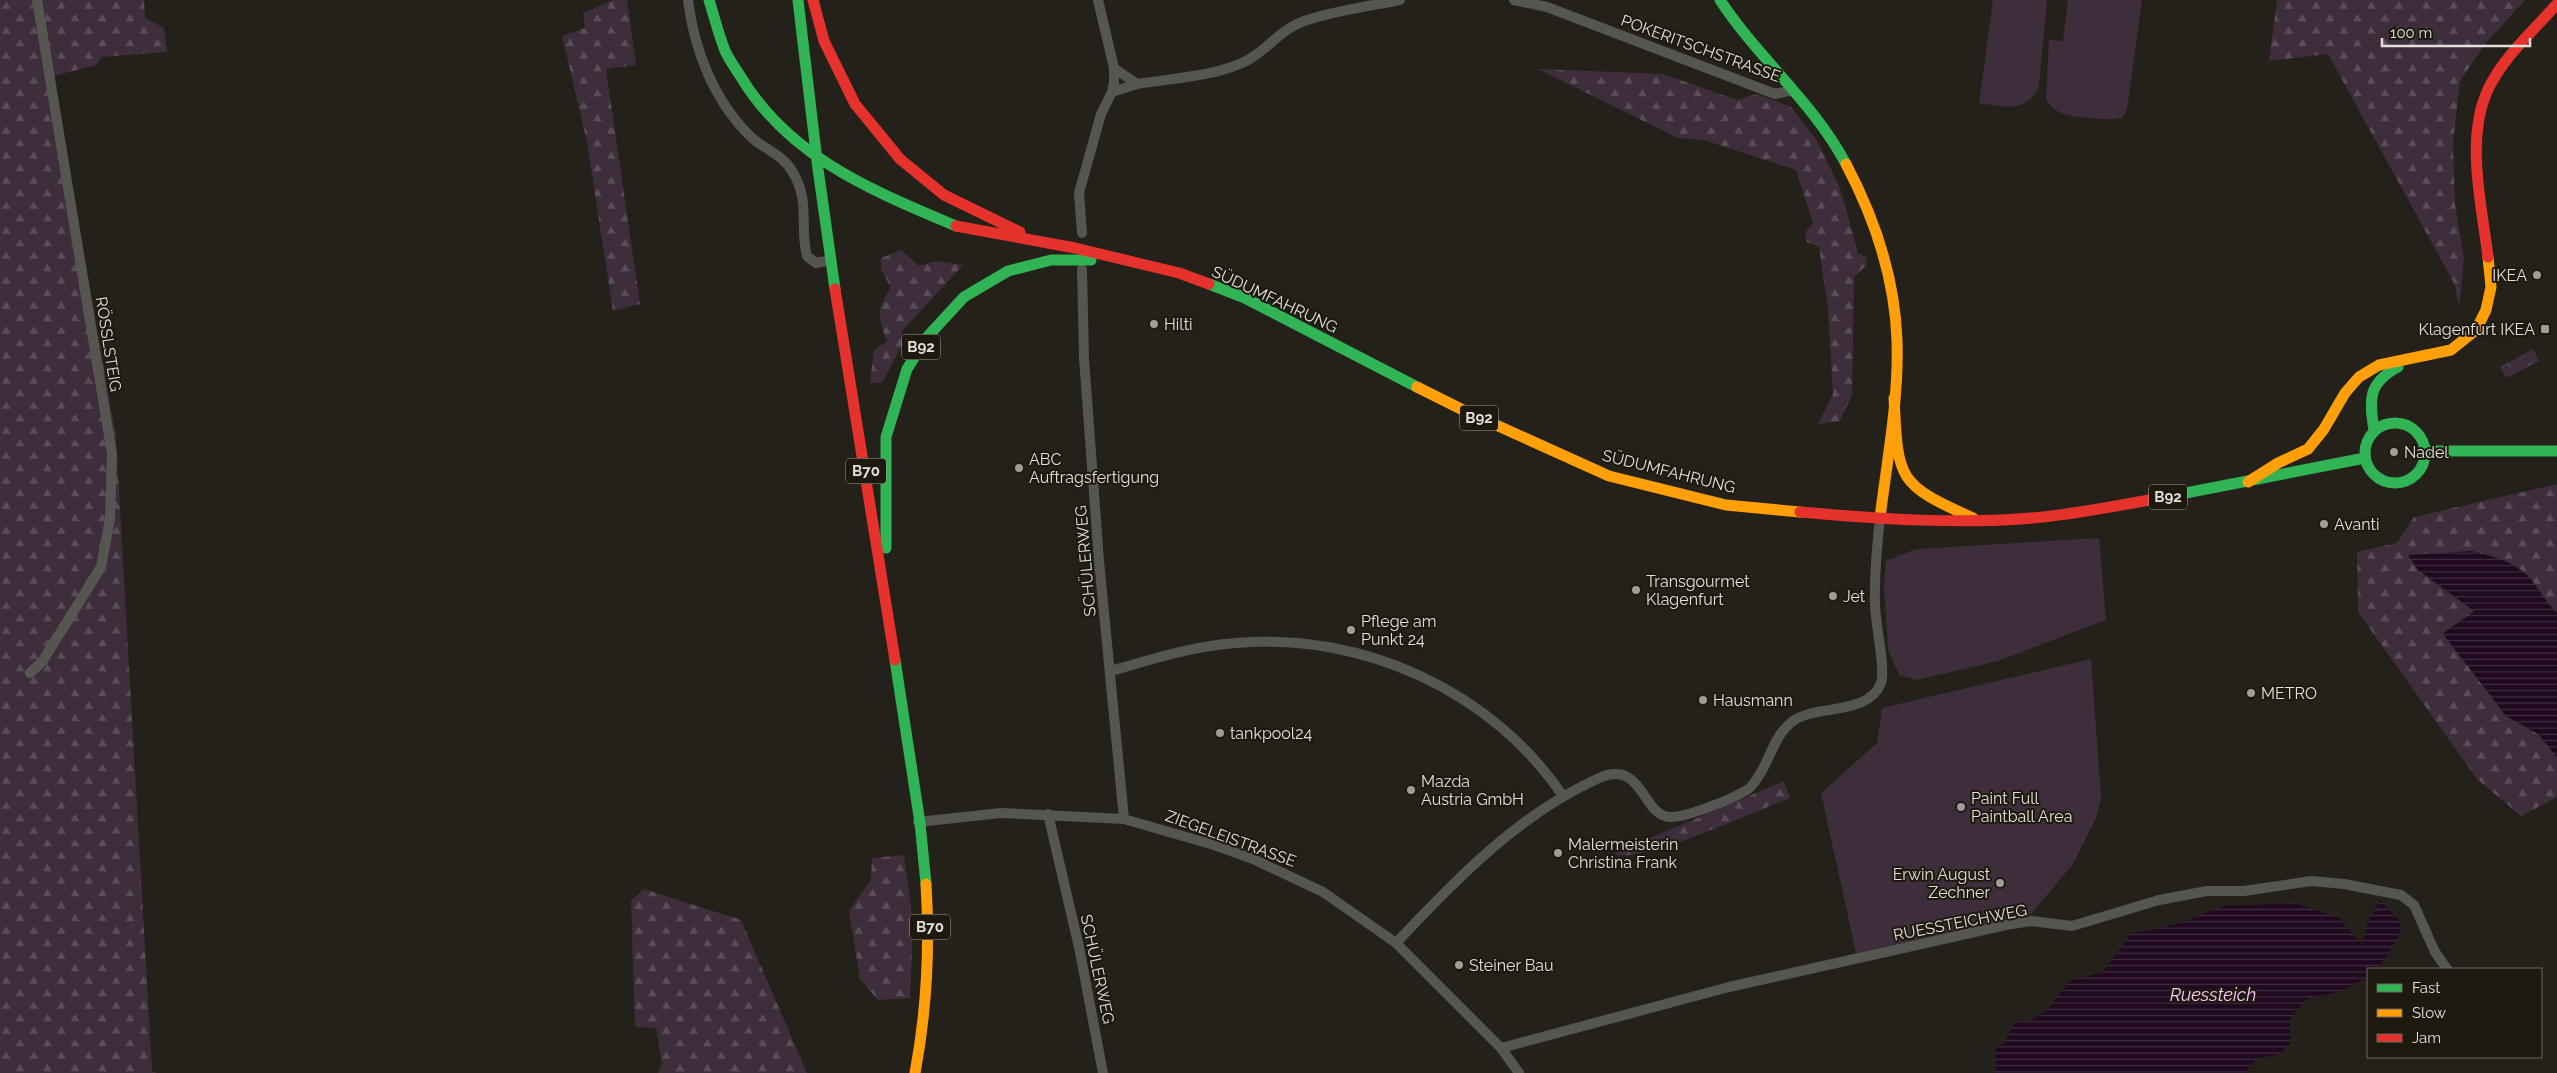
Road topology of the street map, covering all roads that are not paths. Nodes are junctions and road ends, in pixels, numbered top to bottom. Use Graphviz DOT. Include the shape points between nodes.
graph roads {
  1 [pos="37,0"];
  2 [pos="688,0"];
  3 [pos="710,0"];
  4 [pos="717,0"];
  5 [pos="790,0"];
  6 [pos="798,0"];
  7 [pos="813,0"];
  8 [pos="1098,0"];
  9 [pos="1400,0"];
  10 [pos="1514,0"];
  11 [pos="1720,0"];
  12 [pos="1375,3"];
  13 [pos="2557,4"];
  14 [pos="715,24"];
  15 [pos="801,33"];
  16 [pos="1114,68"];
  17 [pos="1137,84"];
  18 [pos="1793,90"];
  19 [pos="1112,92"];
  20 [pos="1082,234"];
  21 [pos="1044,243"];
  22 [pos="831,260"];
  23 [pos="1148,266"];
  24 [pos="1082,269"];
  25 [pos="2420,358"];
  26 [pos="1894,398"];
  27 [pos="2374,430"];
  28 [pos="2425,451"];
  29 [pos="2557,451"];
  30 [pos="2365,458"];
  31 [pos="2248,482"];
  32 [pos="1880,518"];
  33 [pos="1978,520"];
  34 [pos="886,598"];
  35 [pos="1111,671"];
  36 [pos="30,673"];
  37 [pos="1563,796"];
  38 [pos="1048,814"];
  39 [pos="1124,819"];
  40 [pos="918,822"];
  41 [pos="1396,943"];
  42 [pos="2446,968"];
  43 [pos="1502,1048"];
  44 [pos="915,1073"];
  45 [pos="1103,1073"];
  46 [pos="1519,1073"];
  1 -- 36 [label="street, RÖSSLSTEIG" via="112,454 110,519 101,567 42,662"];
  2 -- 22 [label="street" via="701,59 724,104 752,138 787,163 799,184 804,205 807,256 816,263"];
  3 -- 14 [label="main road, SÜDUMFAHRUNG / B92"];
  4 -- 14 [label="main road, SÜDUMFAHRUNG / B92"];
  5 -- 15 [label="main road"];
  6 -- 15 [label="main road, B70"];
  7 -- 21 [label="main road, B92" via="824,40 854,104 900,159 944,195"];
  8 -- 16 [label="street"];
  9 -- 12 [label="street"];
  10 -- 18 [label="street, POKERITSCHSTRASSE" via="1547,7 1774,94"];
  11 -- 18 [label="main road"];
  12 -- 17 [label="street" via="1303,21 1282,33 1261,52 1229,68"];
  13 -- 25 [label="main road" via="2505,63 2486,93 2478,123 2476,153 2491,287 2486,310 2476,330 2464,342 2451,350"];
  14 -- 21 [label="main road, SÜDUMFAHRUNG / B92" via="736,72 754,100 773,122 804,148 873,191 958,227"];
  15 -- 22 [label="main road, B70"];
  16 -- 17 [label="street"];
  16 -- 19 [label="street"];
  17 -- 19 [label="street"];
  18 -- 26 [label="main road" via="1828,135 1856,184 1878,238 1894,308 1897,339"];
  19 -- 20 [label="street" via="1101,114 1079,193"];
  21 -- 23 [label="main road, SÜDUMFAHRUNG / B92"];
  22 -- 34 [label="main road, B70"];
  23 -- 32 [label="main road, SÜDUMFAHRUNG / B92" via="1179,273 1245,298 1465,411 1609,476 1726,505"];
  23 -- 34 [label="main road, B92" via="1076,259 1022,266 964,297 928,336 907,369 886,437"];
  24 -- 35 [label="street, SCHÜLERWEG" via="1084,358 1099,561"];
  25 -- 27 [label="main road" via="2388,371 2377,381 2370,406"];
  25 -- 31 [label="main road" via="2379,365 2359,377 2308,449"];
  26 -- 32 [label="main road"];
  26 -- 33 [label="main road" via="1899,452 1908,480 1927,496"];
  27 -- 28 [label="main road" via="2391,422 2410,426 2423,441"];
  27 -- 30 [label="main road" via="2364,448"];
  28 -- 29 [label="main road"];
  28 -- 30 [label="main road" via="2424,462 2418,472 2397,483 2376,477"];
  30 -- 31 [label="main road, B92"];
  31 -- 33 [label="main road, B92" via="2088,511"];
  32 -- 33 [label="main road, B92"];
  32 -- 37 [label="street" via="1875,604 1882,671 1880,683 1872,694 1860,702 1795,720 1779,734 1759,777 1747,790 1702,809 1670,818 1658,813 1634,780 1619,774 1602,776"];
  34 -- 40 [label="main road, B70"];
  35 -- 37 [label="street" via="1193,649 1258,642 1319,646 1383,661 1440,685 1486,715 1532,754"];
  35 -- 39 [label="street, SCHÜLERWEG"];
  37 -- 41 [label="street" via="1477,860"];
  38 -- 39 [label="street, ZIEGELEISTRASSE"];
  38 -- 40 [label="street, ZIEGELEISTRASSE" via="1001,813"];
  38 -- 45 [label="street, SCHÜLERWEG" via="1079,947"];
  39 -- 41 [label="street, ZIEGELEISTRASSE" via="1214,845 1295,877"];
  40 -- 44 [label="main road, B70" via="929,901 930,941 929,983"];
  41 -- 43 [label="street, ZIEGELEISTRASSE"];
  42 -- 43 [label="street, RUESSTEICHWEG" via="2435,952 2414,905 2401,895 2311,881 2244,891 2207,891 2159,900 2072,926 2031,921 2006,925 1725,988"];
  43 -- 46 [label="street, ZIEGELEISTRASSE"];
}
